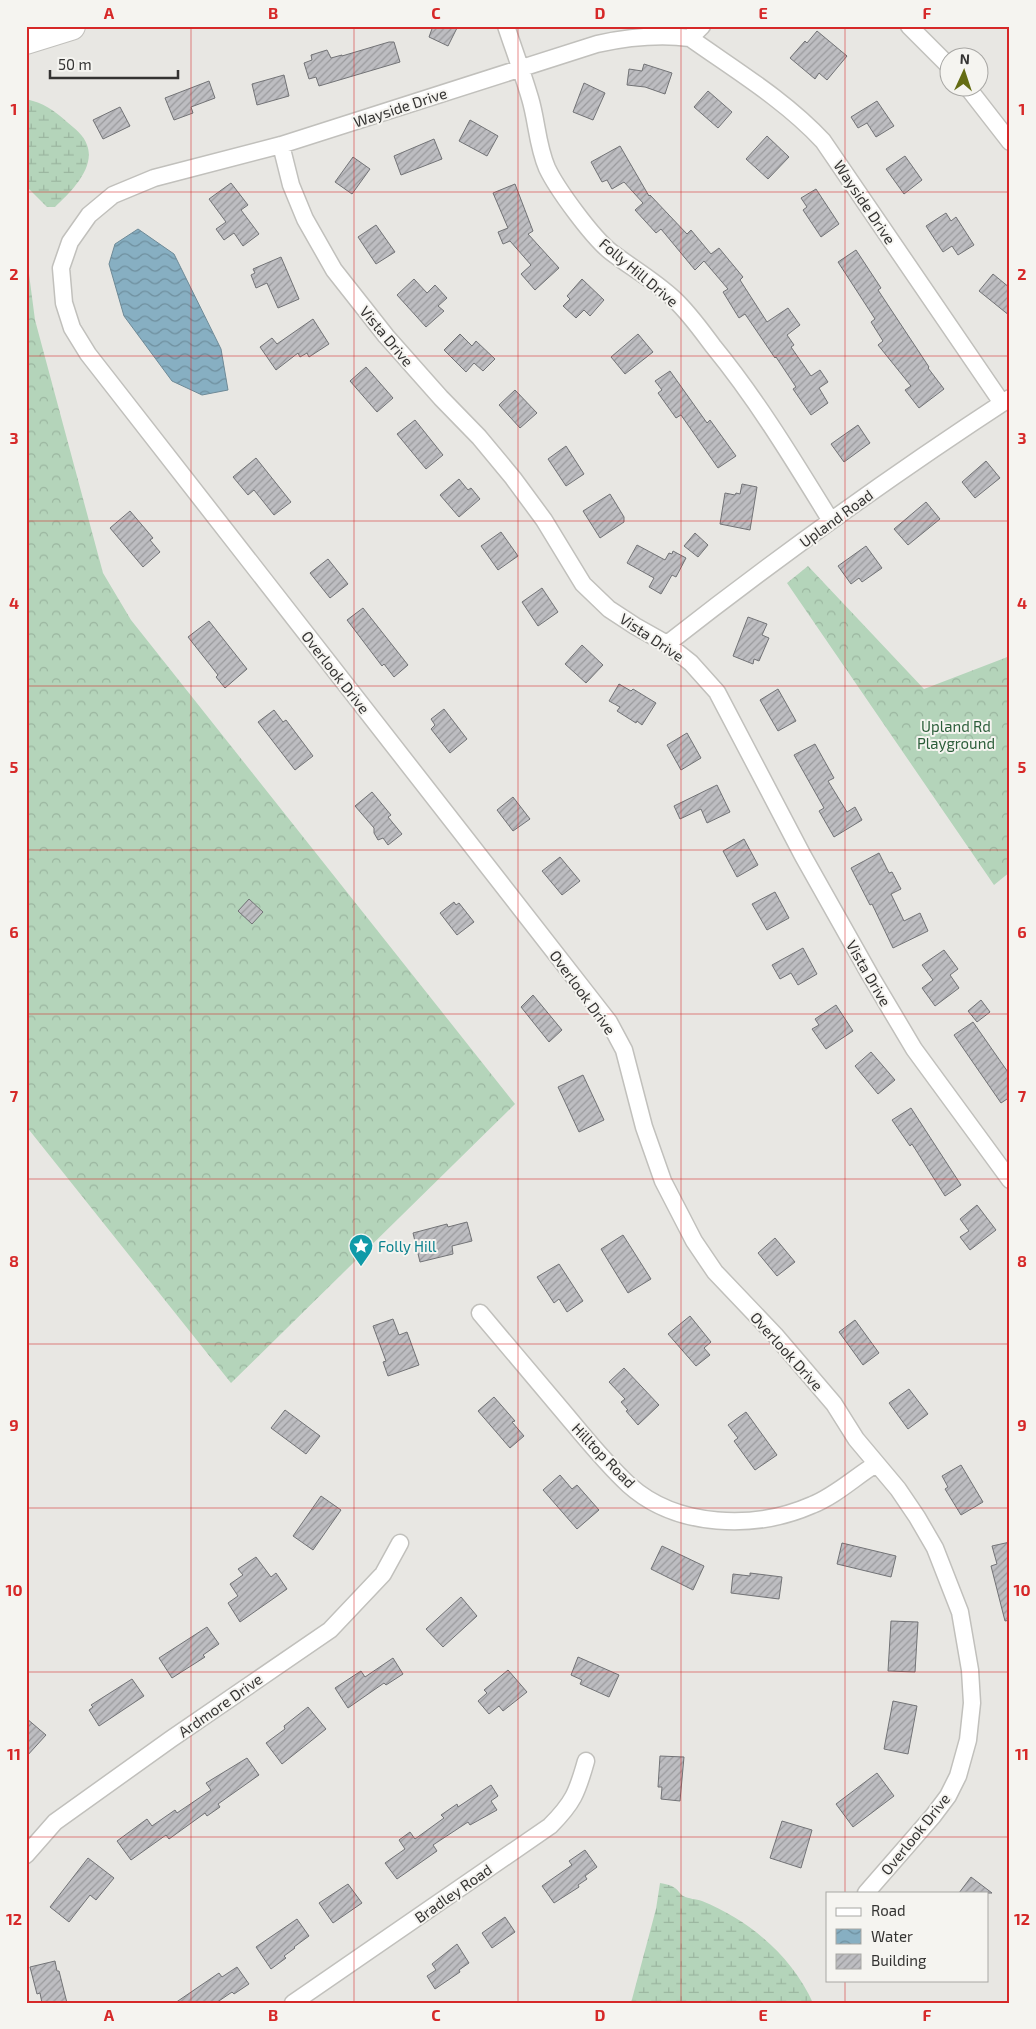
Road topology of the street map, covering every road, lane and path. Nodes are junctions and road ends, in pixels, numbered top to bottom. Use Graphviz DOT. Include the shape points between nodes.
graph roads {
  1 [pos="71,26"];
  2 [pos="506,26"];
  3 [pos="909,26"];
  4 [pos="696,32"];
  5 [pos="26,40"];
  6 [pos="938,55"];
  7 [pos="520,68"];
  8 [pos="976,98"];
  9 [pos="1010,142"];
  10 [pos="281,145"];
  11 [pos="113,195"];
  12 [pos="1006,400"];
  13 [pos="831,521"];
  14 [pos="667,644"];
  15 [pos="1010,1180"];
  16 [pos="480,1313"];
  17 [pos="876,1464"];
  18 [pos="400,1543"];
  19 [pos="586,1761"];
  20 [pos="26,1855"];
  21 [pos="867,1892"];
  22 [pos="294,2003"];
  1 -- 5 [label="highway"];
  2 -- 7 [label="street, Folly Hill Drive"];
  3 -- 6 [label="street"];
  4 -- 7 [label="street, Wayside Drive" via="625,37"];
  4 -- 12 [label="street, Wayside Drive" via="807,124 822,141"];
  7 -- 10 [label="street, Wayside Drive"];
  7 -- 13 [label="street, Folly Hill Drive" via="548,168 573,207 610,251 657,284 703,332 749,391"];
  8 -- 9 [label="street"];
  10 -- 11 [label="street, Wayside Drive" via="154,178"];
  10 -- 14 [label="street, Vista Drive" via="291,185 305,219 334,270 386,336 513,478 544,520 583,584 610,609"];
  11 -- 17 [label="street, Overlook Drive" via="89,215 70,242 61,268 64,303 72,328 88,354 609,1022 624,1050 644,1127 663,1181 694,1241 715,1272 834,1404"];
  12 -- 13 [label="street, Upland Road"];
  13 -- 14 [label="street, Upland Road"];
  14 -- 15 [label="street, Vista Drive" via="691,663 717,692 803,856 914,1049"];
  16 -- 17 [label="street, Hilltop Road" via="585,1438 631,1486 657,1503 682,1513 737,1522 791,1513 814,1505"];
  17 -- 21 [label="street, Overlook Drive" via="918,1517 948,1579 966,1641 972,1703 968,1740 958,1776 948,1796"];
  18 -- 20 [label="street, Ardmore Drive" via="383,1574 330,1630 56,1822"];
  19 -- 22 [label="street, Bradley Road" via="578,1789 568,1808 550,1826"];
}
